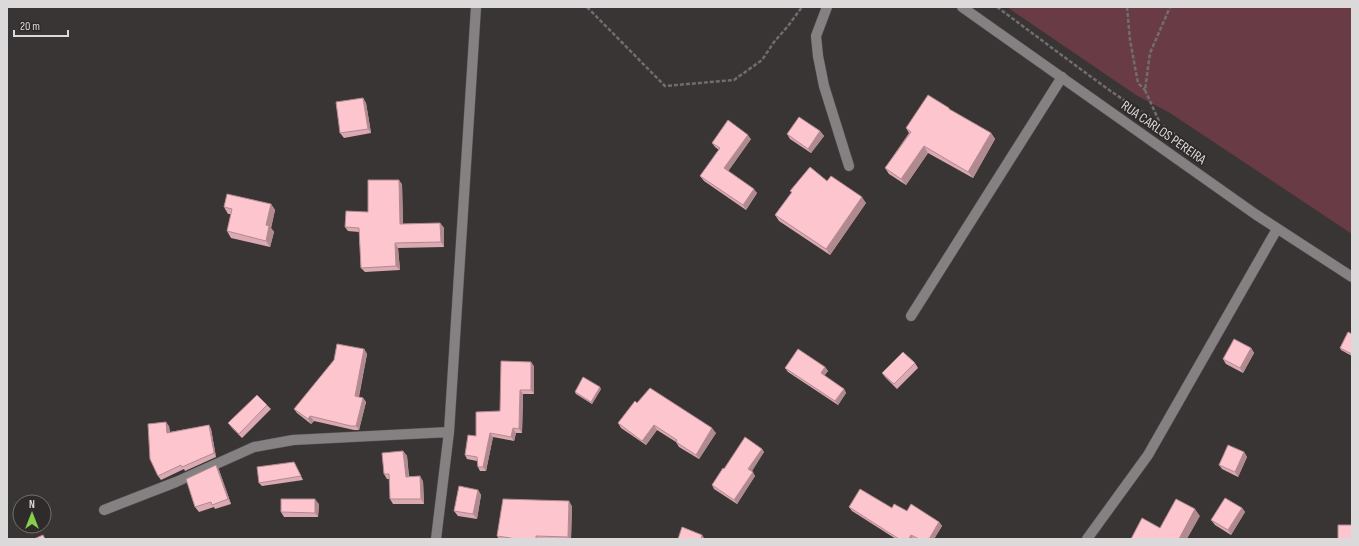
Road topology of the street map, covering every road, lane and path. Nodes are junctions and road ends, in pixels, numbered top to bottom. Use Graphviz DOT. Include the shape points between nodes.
graph roads {
  1 [pos="476,7"];
  2 [pos="587,7"];
  3 [pos="802,7"];
  4 [pos="827,7"];
  5 [pos="962,7"];
  6 [pos="1127,7"];
  7 [pos="1170,7"];
  8 [pos="1062,77"];
  9 [pos="1145,90"];
  10 [pos="1159,122"];
  11 [pos="848,166"];
  12 [pos="1277,228"];
  13 [pos="1352,277"];
  14 [pos="911,316"];
  15 [pos="449,432"];
  16 [pos="104,510"];
  17 [pos="436,539"];
  18 [pos="1087,539"];
  1 -- 15 [label="street"];
  2 -- 3 [label="path" via="665,86 734,80 762,60"];
  4 -- 11 [label="street" via="816,36 818,56 824,86"];
  5 -- 8 [label="street, RUA CARLOS PEREIRA"];
  6 -- 9 [label="path" via="1138,83"];
  7 -- 9 [label="path" via="1150,53"];
  8 -- 12 [label="street, RUA CARLOS PEREIRA"];
  8 -- 14 [label="street"];
  9 -- 10 [label="path"];
  12 -- 13 [label="street, RUA CARLOS PEREIRA"];
  12 -- 18 [label="street" via="1148,456"];
  15 -- 16 [label="street" via="293,440 254,447 176,482"];
  15 -- 17 [label="street"];
}
